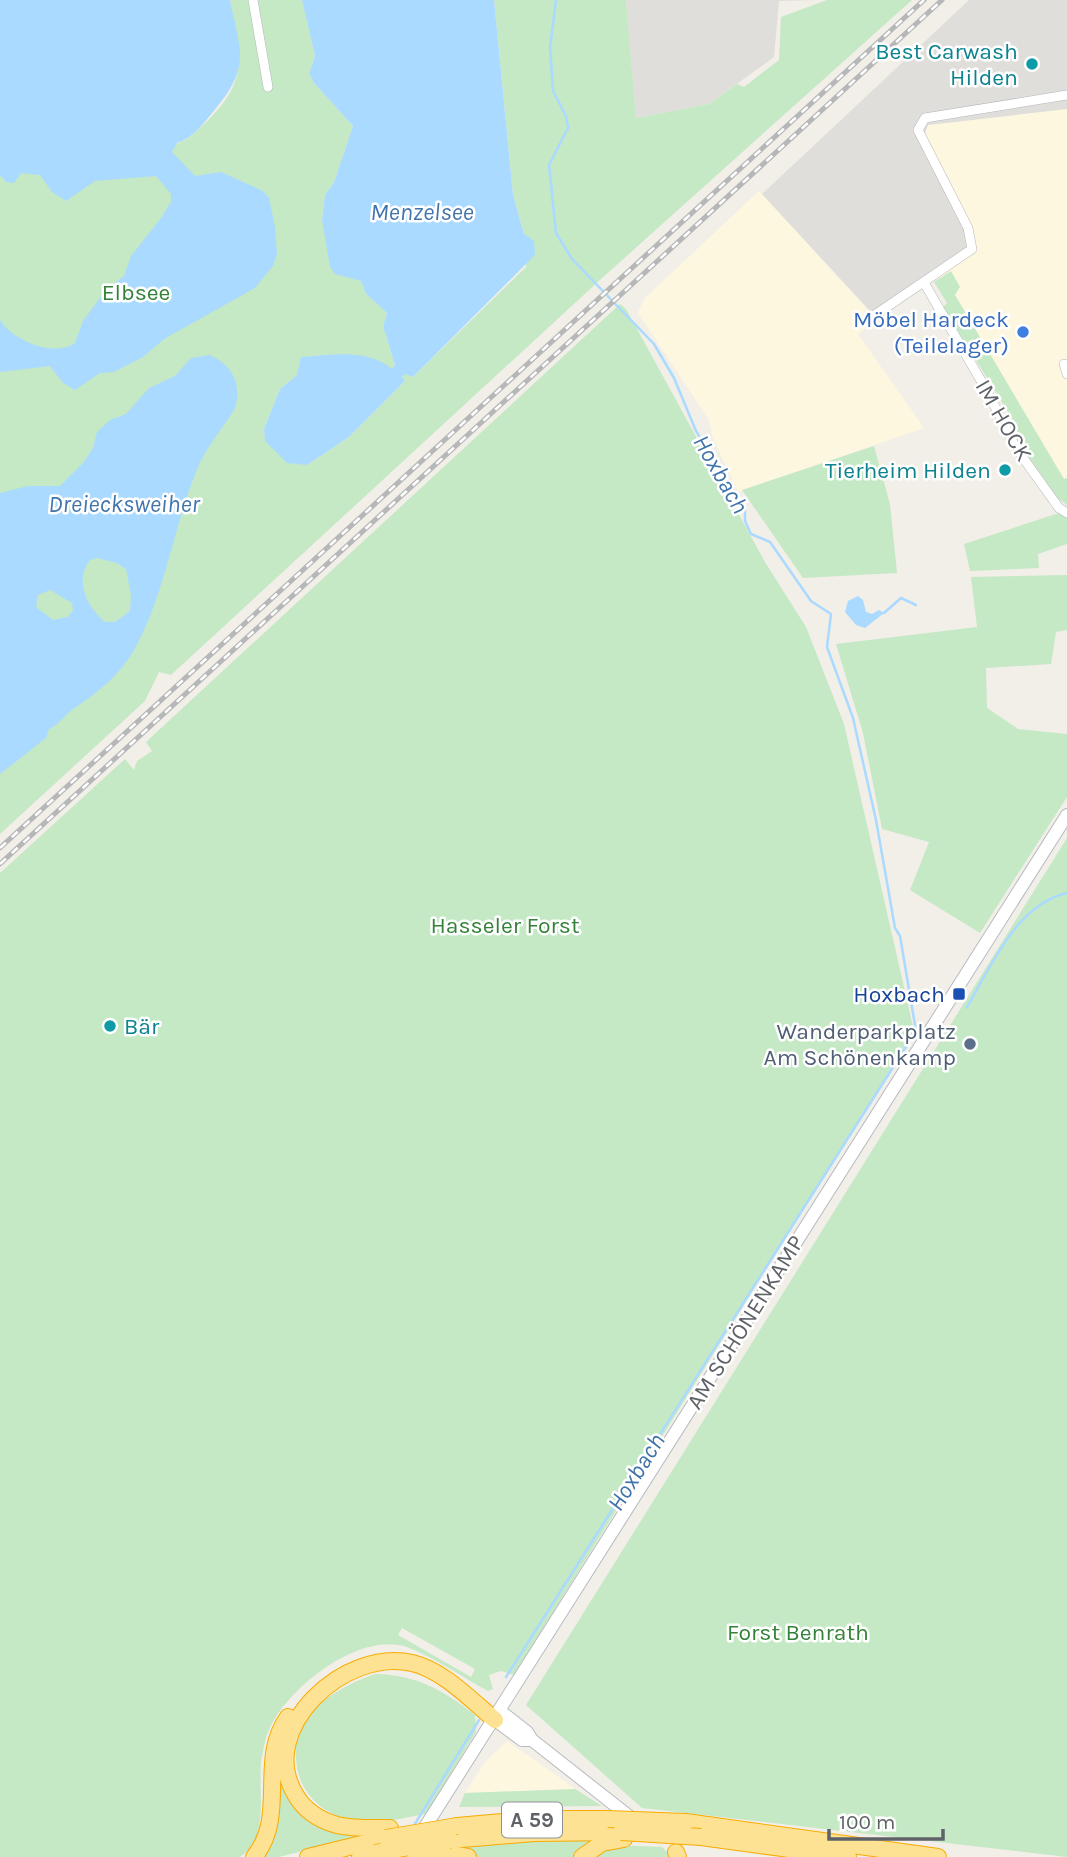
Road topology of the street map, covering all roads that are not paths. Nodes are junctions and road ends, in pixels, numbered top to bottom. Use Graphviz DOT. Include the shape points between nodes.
graph roads {
  1 [pos="253,0"];
  2 [pos="268,88"];
  3 [pos="1067,95"];
  4 [pos="926,286"];
  5 [pos="869,319"];
  6 [pos="1063,364"];
  7 [pos="1067,374"];
  8 [pos="1067,513"];
  9 [pos="1067,814"];
  10 [pos="497,1716"];
  11 [pos="388,1833"];
  12 [pos="625,1835"];
  13 [pos="450,1840"];
  14 [pos="367,1855"];
  15 [pos="679,1855"];
  16 [pos="254,1857"];
  17 [pos="308,1857"];
  18 [pos="396,1857"];
  19 [pos="406,1857"];
  20 [pos="468,1857"];
  21 [pos="582,1857"];
  22 [pos="848,1857"];
  23 [pos="938,1857"];
  1 -- 2 [label="street"];
  3 -- 5 [label="street" via="925,117 920,122 918,130 968,228 972,249"];
  4 -- 8 [label="street, IM HOCK" via="1016,448"];
  6 -- 7 [label="street"];
  9 -- 10 [label="main road, AM SCHÖNENKAMP"];
  10 -- 11 [label="highway" via="426,1668 396,1661 349,1674 306,1708 285,1745 287,1775 298,1799 309,1812 340,1826"];
  10 -- 15 [label="main road" via="522,1740 532,1740"];
  10 -- 16 [label="highway" via="488,1700 420,1660 382,1655 353,1664 297,1707 280,1729 271,1758 270,1821"];
  10 -- 19 [label="main road, AM SCHÖNENKAMP"];
  11 -- 13 [label="highway, A 59, bridge"];
  11 -- 17 [label="highway, A 59"];
  12 -- 13 [label="highway, A 59" via="507,1834"];
  12 -- 21 [label="highway"];
  12 -- 22 [label="highway, A 59, bridge" via="701,1838"];
  13 -- 14 [label="highway, A 59, bridge"];
  13 -- 18 [label="highway, bridge"];
  13 -- 20 [label="highway"];
  13 -- 23 [label="highway, A 59, bridge" via="535,1819 608,1819 686,1822"];
}
